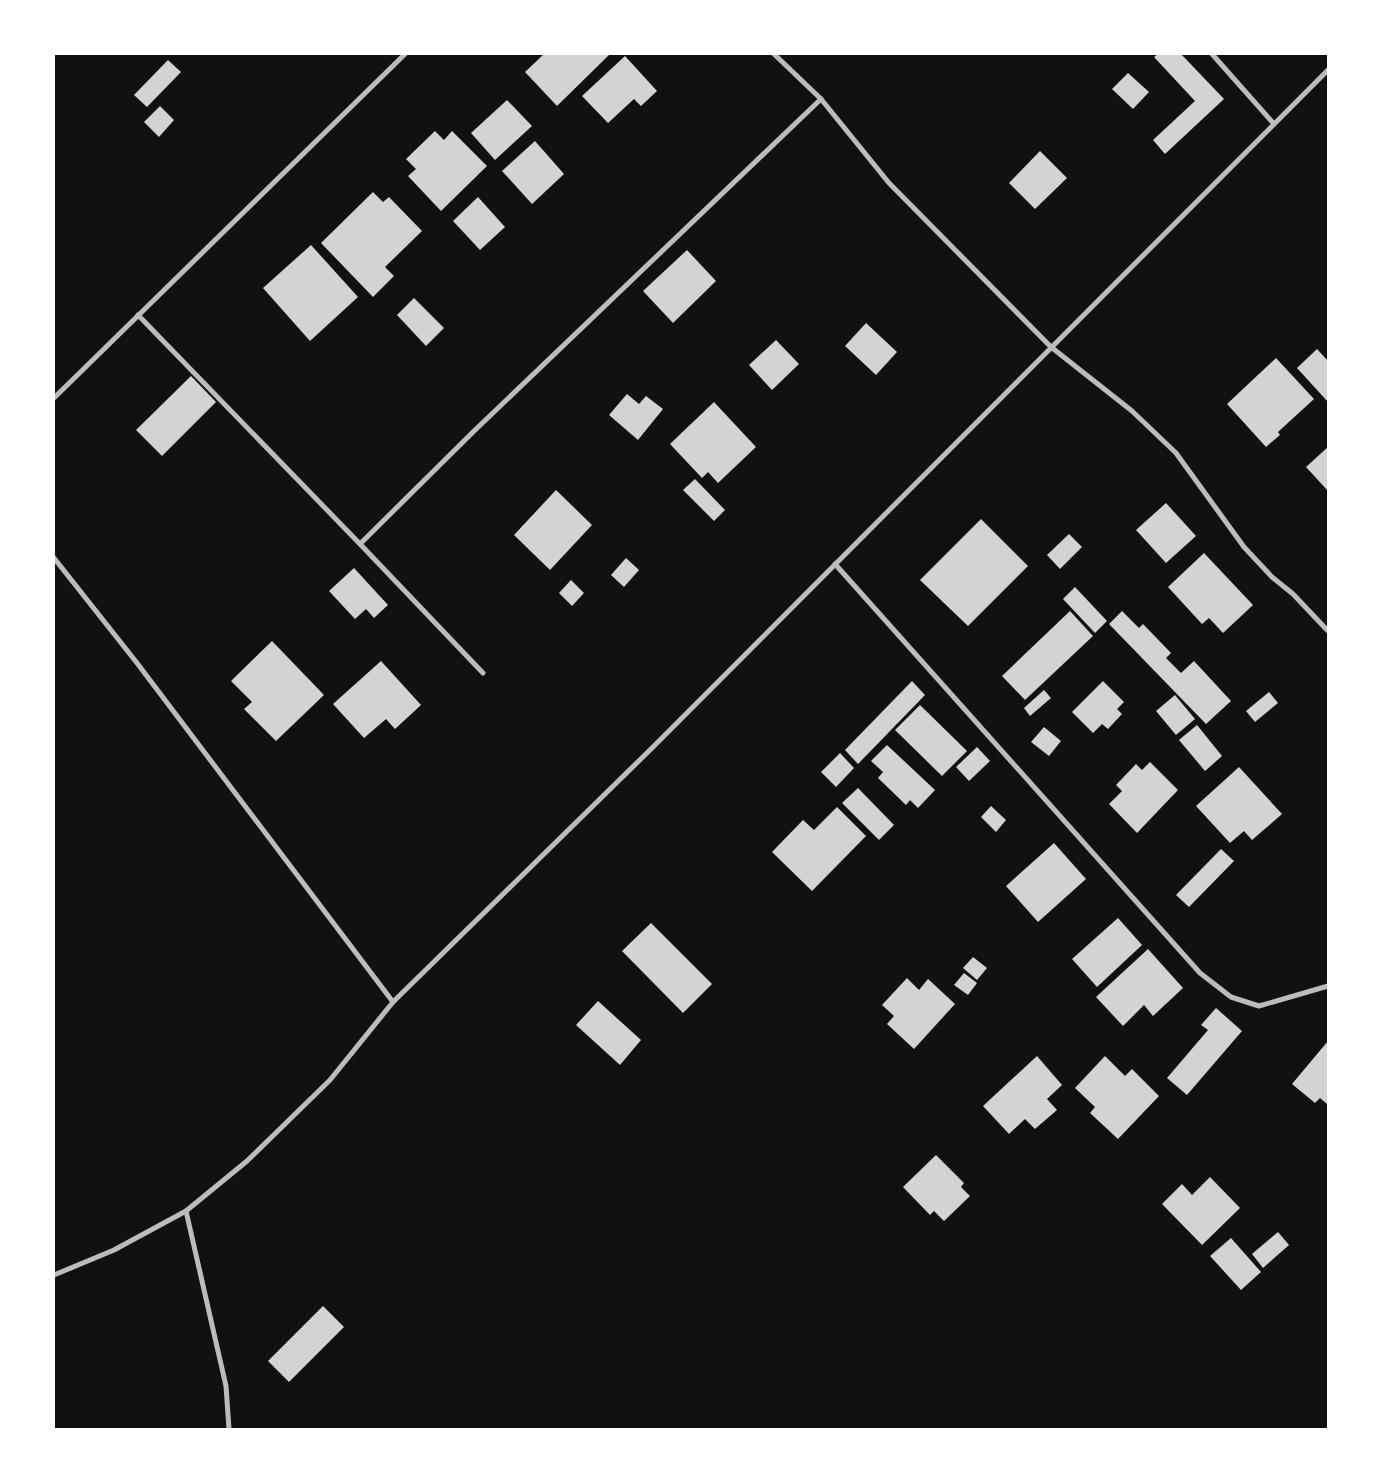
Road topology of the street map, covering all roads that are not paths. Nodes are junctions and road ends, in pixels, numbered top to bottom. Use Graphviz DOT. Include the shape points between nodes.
graph roads {
  1 [pos="405,54"];
  2 [pos="774,54"];
  3 [pos="1212,54"];
  4 [pos="1328,70"];
  5 [pos="821,99"];
  6 [pos="1274,124"];
  7 [pos="138,315"];
  8 [pos="1051,347"];
  9 [pos="54,398"];
  10 [pos="360,544"];
  11 [pos="54,558"];
  12 [pos="835,564"];
  13 [pos="1328,630"];
  14 [pos="483,673"];
  15 [pos="1328,986"];
  16 [pos="393,1002"];
  17 [pos="186,1211"];
  18 [pos="54,1275"];
  19 [pos="229,1429"];
  1 -- 7 [label="street"];
  2 -- 5 [label="street"];
  3 -- 6 [label="street"];
  4 -- 6 [label="street"];
  5 -- 8 [label="street" via="889,183"];
  5 -- 10 [label="street"];
  6 -- 8 [label="street"];
  7 -- 9 [label="street"];
  7 -- 10 [label="street"];
  8 -- 12 [label="street"];
  8 -- 13 [label="street" via="1132,411 1176,453 1244,547"];
  10 -- 14 [label="street"];
  11 -- 16 [label="street"];
  12 -- 15 [label="street" via="1200,973 1231,997 1259,1006"];
  12 -- 16 [label="street"];
  16 -- 17 [label="street" via="330,1080 247,1161"];
  17 -- 18 [label="street" via="114,1250"];
  17 -- 19 [label="street" via="226,1386"];
}
